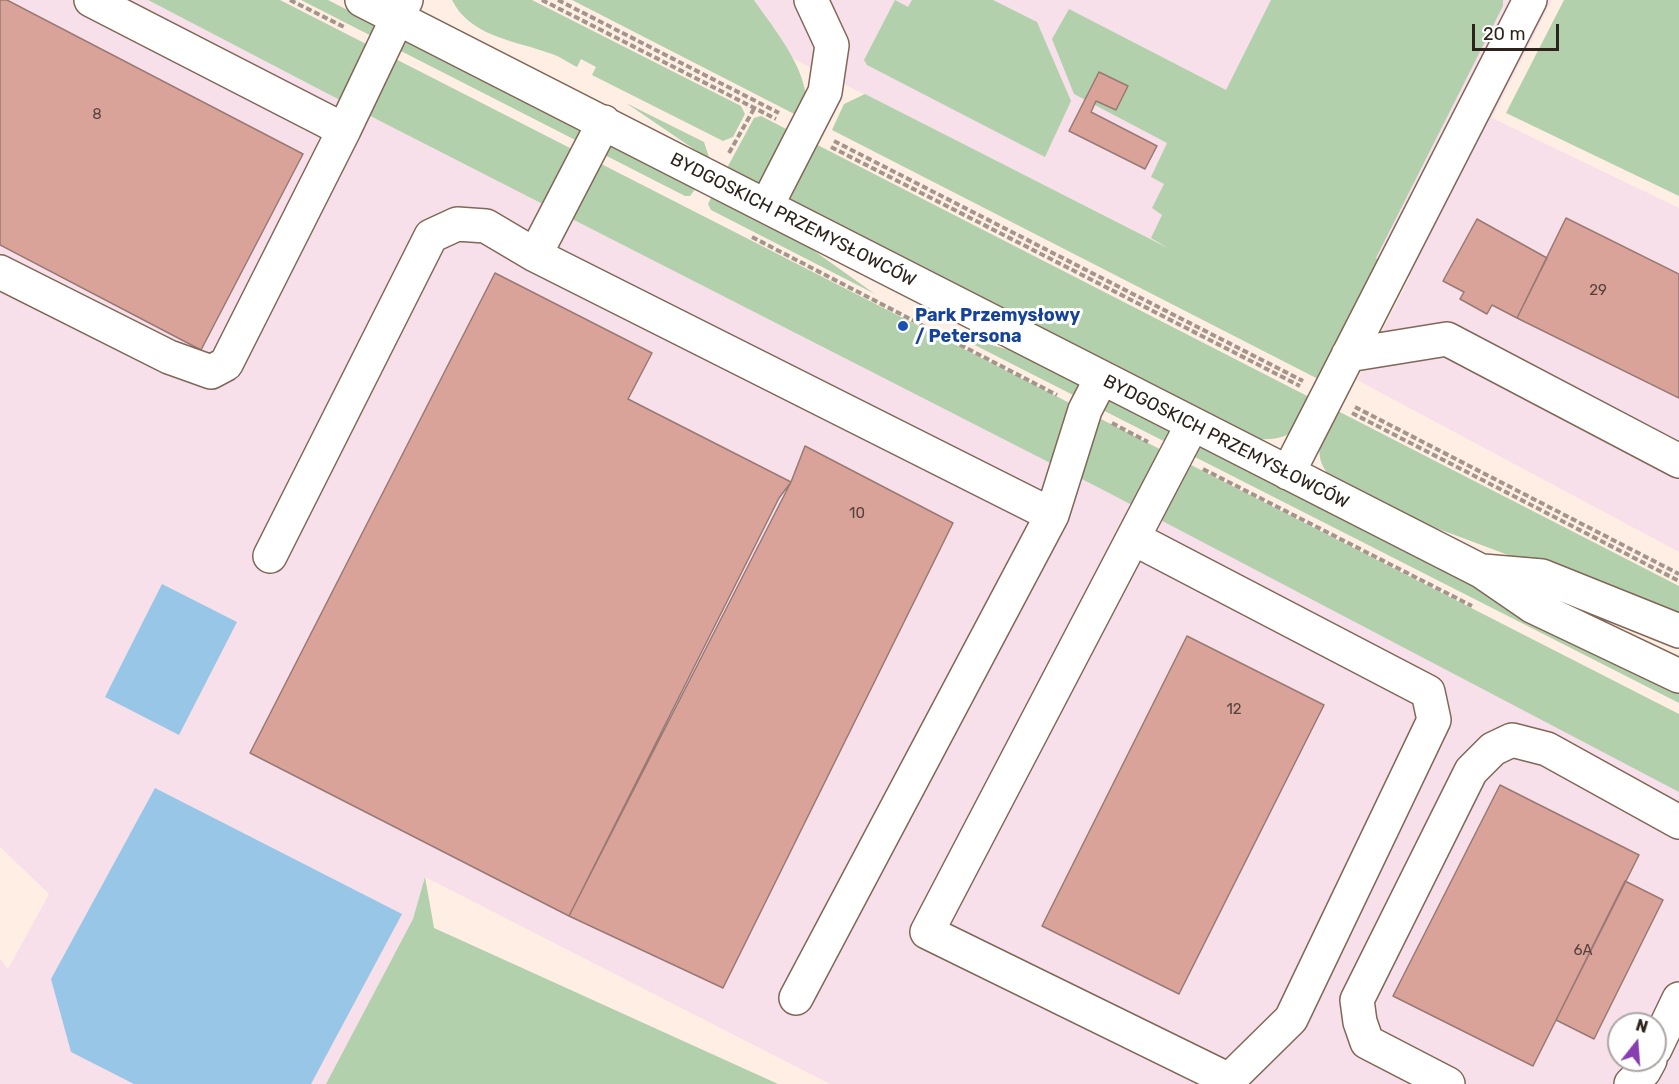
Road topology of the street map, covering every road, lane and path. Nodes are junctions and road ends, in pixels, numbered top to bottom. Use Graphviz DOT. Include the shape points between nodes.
graph roads {
  1 [pos="90,0"];
  2 [pos="362,0"];
  3 [pos="542,0"];
  4 [pos="558,0"];
  5 [pos="811,0"];
  6 [pos="1530,0"];
  7 [pos="402,9"];
  8 [pos="604,122"];
  9 [pos="344,130"];
  10 [pos="805,130"];
  11 [pos="767,206"];
  12 [pos="535,255"];
  13 [pos="0,272"];
  14 [pos="1348,355"];
  15 [pos="1101,379"];
  16 [pos="1327,397"];
  17 [pos="1192,424"];
  18 [pos="1679,461"];
  19 [pos="1288,473"];
  20 [pos="1052,515"];
  21 [pos="1133,538"];
  22 [pos="270,556"];
  23 [pos="1481,571"];
  24 [pos="1679,574"];
  25 [pos="1679,580"];
  26 [pos="1679,632"];
  27 [pos="1679,676"];
  28 [pos="1679,822"];
  29 [pos="796,998"];
  30 [pos="1679,999"];
  31 [pos="1667,1024"];
  32 [pos="1643,1072"];
  33 [pos="1448,1084"];
  34 [pos="1631,1084"];
  1 -- 9 [label="street"];
  2 -- 7 [label="street, BYDGOSKICH PRZEMYSŁOWCÓW"];
  3 -- 10 [label="path"];
  4 -- 10 [label="path"];
  5 -- 10 [label="street" via="832,45 825,92"];
  6 -- 14 [label="street"];
  7 -- 8 [label="street, BYDGOSKICH PRZEMYSŁOWCÓW"];
  7 -- 9 [label="street"];
  8 -- 11 [label="street, BYDGOSKICH PRZEMYSŁOWCÓW"];
  8 -- 12 [label="street"];
  9 -- 13 [label="street" via="226,364 211,372 169,357"];
  10 -- 11 [label="street"];
  10 -- 16 [label="path"];
  11 -- 15 [label="street, BYDGOSKICH PRZEMYSŁOWCÓW"];
  12 -- 20 [label="street"];
  12 -- 22 [label="street" via="486,226 457,224 432,236"];
  14 -- 16 [label="street"];
  14 -- 18 [label="street" via="1447,339"];
  15 -- 17 [label="street, BYDGOSKICH PRZEMYSŁOWCÓW"];
  15 -- 20 [label="street" via="1085,410"];
  16 -- 19 [label="street"];
  16 -- 24 [label="path"];
  16 -- 25 [label="path"];
  17 -- 19 [label="street, BYDGOSKICH PRZEMYSŁOWCÓW"];
  17 -- 21 [label="street"];
  19 -- 23 [label="street, BYDGOSKICH PRZEMYSŁOWCÓW"];
  20 -- 29 [label="street"];
  21 -- 21 [label="street" via="927,932 1229,1080 1291,1019 1434,720 1428,692"];
  23 -- 26 [label="street, BYDGOSKICH PRZEMYSŁOWCÓW" via="1542,576"];
  23 -- 27 [label="street, BYDGOSKICH PRZEMYSŁOWCÓW" via="1532,606"];
  28 -- 33 [label="street" via="1547,749 1521,742 1512,740 1493,748 1471,771 1357,1000 1367,1042"];
  30 -- 31 [label="street"];
  32 -- 34 [label="street"];
}
